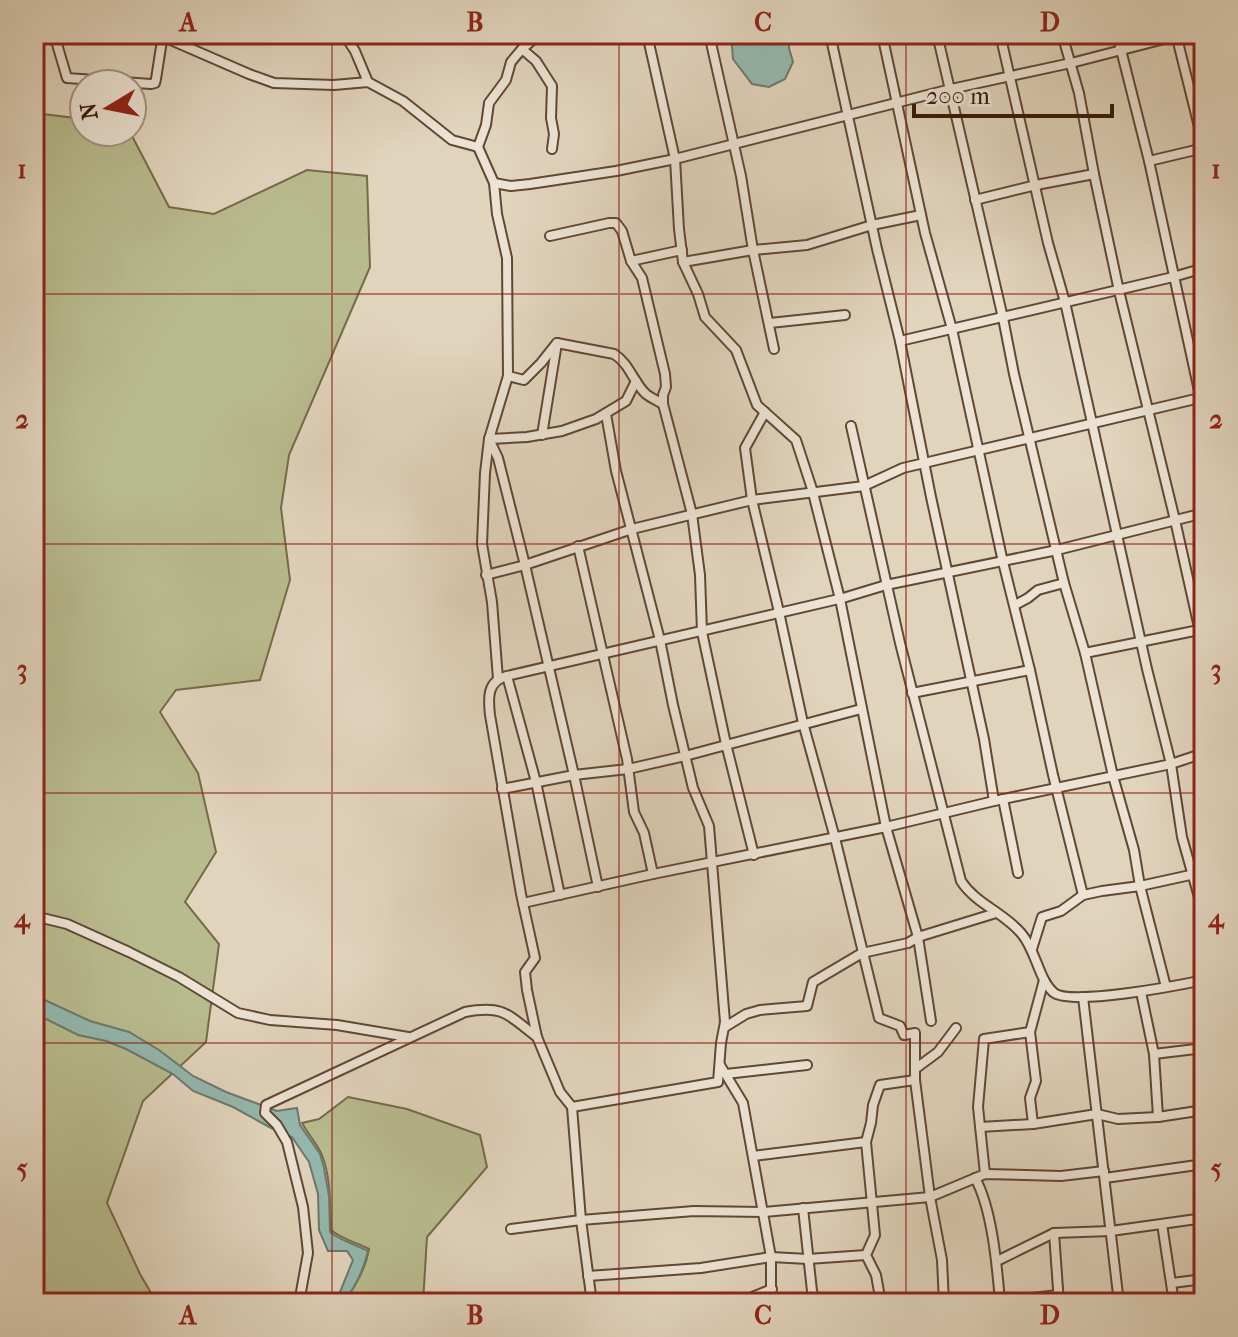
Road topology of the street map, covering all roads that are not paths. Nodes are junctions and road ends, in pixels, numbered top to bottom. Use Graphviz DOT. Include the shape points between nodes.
graph roads {
  1 [pos="54,34"];
  2 [pos="344,34"];
  3 [pos="540,34"];
  4 [pos="647,34"];
  5 [pos="709,34"];
  6 [pos="830,34"];
  7 [pos="882,34"];
  8 [pos="937,34"];
  9 [pos="1000,34"];
  10 [pos="1062,34"];
  11 [pos="1117,34"];
  12 [pos="161,35"];
  13 [pos="1179,35"];
  14 [pos="522,49"];
  15 [pos="1121,50"];
  16 [pos="1071,63"];
  17 [pos="1011,76"];
  18 [pos="368,82"];
  19 [pos="951,89"];
  20 [pos="898,104"];
  21 [pos="849,115"];
  22 [pos="734,143"];
  23 [pos="478,147"];
  24 [pos="1204,148"];
  25 [pos="552,149"];
  26 [pos="675,159"];
  27 [pos="1149,161"];
  28 [pos="1094,174"];
  29 [pos="494,183"];
  30 [pos="1036,185"];
  31 [pos="975,200"];
  32 [pos="921,215"];
  33 [pos="872,225"];
  34 [pos="550,236"];
  35 [pos="682,250"];
  36 [pos="753,250"];
  37 [pos="631,261"];
  38 [pos="683,262"];
  39 [pos="1204,268"];
  40 [pos="1173,277"];
  41 [pos="1119,291"];
  42 [pos="1065,302"];
  43 [pos="845,315"];
  44 [pos="1003,318"];
  45 [pos="770,323"];
  46 [pos="952,329"];
  47 [pos="900,341"];
  48 [pos="557,343"];
  49 [pos="774,349"];
  50 [pos="508,376"];
  51 [pos="636,381"];
  52 [pos="1202,398"];
  53 [pos="663,404"];
  54 [pos="1149,410"];
  55 [pos="765,412"];
  56 [pos="606,414"];
  57 [pos="1204,414"];
  58 [pos="1092,424"];
  59 [pos="851,426"];
  60 [pos="542,435"];
  61 [pos="489,439"];
  62 [pos="1030,439"];
  63 [pos="980,450"];
  64 [pos="924,464"];
  65 [pos="864,486"];
  66 [pos="813,494"];
  67 [pos="752,500"];
  68 [pos="1204,513"];
  69 [pos="692,514"];
  70 [pos="1175,520"];
  71 [pos="632,529"];
  72 [pos="1117,534"];
  73 [pos="578,546"];
  74 [pos="1057,550"];
  75 [pos="1003,562"];
  76 [pos="525,565"];
  77 [pos="947,572"];
  78 [pos="486,575"];
  79 [pos="1064,583"];
  80 [pos="886,585"];
  81 [pos="840,599"];
  82 [pos="1015,605"];
  83 [pos="779,612"];
  84 [pos="1199,630"];
  85 [pos="702,632"];
  86 [pos="660,640"];
  87 [pos="1140,641"];
  88 [pos="1204,650"];
  89 [pos="602,653"];
  90 [pos="1085,653"];
  91 [pos="548,667"];
  92 [pos="1030,670"];
  93 [pos="502,678"];
  94 [pos="971,681"];
  95 [pos="912,693"];
  96 [pos="861,709"];
  97 [pos="803,723"];
  98 [pos="726,744"];
  99 [pos="1204,753"];
  100 [pos="685,756"];
  101 [pos="1171,764"];
  102 [pos="628,769"];
  103 [pos="574,775"];
  104 [pos="1113,776"];
  105 [pos="536,782"];
  106 [pos="1057,788"];
  107 [pos="502,789"];
  108 [pos="999,800"];
  109 [pos="943,814"];
  110 [pos="886,827"];
  111 [pos="835,838"];
  112 [pos="754,855"];
  113 [pos="713,862"];
  114 [pos="1204,872"];
  115 [pos="1018,873"];
  116 [pos="653,874"];
  117 [pos="1191,875"];
  118 [pos="1140,886"];
  119 [pos="598,887"];
  120 [pos="560,895"];
  121 [pos="1083,895"];
  122 [pos="523,903"];
  123 [pos="996,913"];
  124 [pos="1204,915"];
  125 [pos="34,916"];
  126 [pos="918,937"];
  127 [pos="1032,949"];
  128 [pos="862,953"];
  129 [pos="1044,980"];
  130 [pos="1204,980"];
  131 [pos="1166,987"];
  132 [pos="1141,992"];
  133 [pos="1083,997"];
  134 [pos="931,1021"];
  135 [pos="725,1027"];
  136 [pos="956,1028"];
  137 [pos="1030,1032"];
  138 [pos="537,1037"];
  139 [pos="410,1038"];
  140 [pos="1202,1048"];
  141 [pos="1154,1054"];
  142 [pos="720,1065"];
  143 [pos="807,1065"];
  144 [pos="1204,1067"];
  145 [pos="915,1069"];
  146 [pos="726,1074"];
  147 [pos="915,1080"];
  148 [pos="572,1107"];
  149 [pos="1204,1110"];
  150 [pos="1097,1114"];
  151 [pos="1158,1117"];
  152 [pos="1033,1124"];
  153 [pos="980,1127"];
  154 [pos="866,1142"];
  155 [pos="753,1156"];
  156 [pos="1204,1164"];
  157 [pos="985,1174"];
  158 [pos="1104,1175"];
  159 [pos="975,1178"];
  160 [pos="930,1197"];
  161 [pos="873,1202"];
  162 [pos="803,1208"];
  163 [pos="764,1212"];
  164 [pos="1204,1218"];
  165 [pos="581,1220"];
  166 [pos="1162,1224"];
  167 [pos="511,1229"];
  168 [pos="1111,1231"];
  169 [pos="1054,1233"];
  170 [pos="866,1255"];
  171 [pos="771,1257"];
  172 [pos="808,1259"];
  173 [pos="997,1261"];
  174 [pos="588,1276"];
  175 [pos="1204,1279"];
  176 [pos="1172,1283"];
  177 [pos="772,1289"];
  178 [pos="1058,1299"];
  179 [pos="1000,1301"];
  180 [pos="299,1303"];
  181 [pos="592,1303"];
  182 [pos="748,1303"];
  183 [pos="771,1303"];
  184 [pos="816,1303"];
  185 [pos="881,1303"];
  186 [pos="944,1303"];
  187 [pos="986,1303"];
  188 [pos="1119,1303"];
  189 [pos="1174,1303"];
  1 -- 12 [label="street" via="67,78 151,84"];
  2 -- 18 [label="street"];
  3 -- 14 [label="street"];
  4 -- 26 [label="street"];
  5 -- 22 [label="street"];
  6 -- 21 [label="street"];
  7 -- 20 [label="street"];
  8 -- 19 [label="street"];
  9 -- 17 [label="street"];
  10 -- 16 [label="street"];
  11 -- 15 [label="street"];
  12 -- 18 [label="street" via="274,83"];
  13 -- 15 [label="street"];
  13 -- 24 [label="street"];
  14 -- 23 [label="street" via="489,103"];
  14 -- 25 [label="street" via="552,86"];
  15 -- 16 [label="street"];
  15 -- 27 [label="street"];
  16 -- 17 [label="street"];
  16 -- 28 [label="street"];
  17 -- 19 [label="street"];
  17 -- 30 [label="street"];
  18 -- 23 [label="street" via="403,101 452,140"];
  19 -- 20 [label="street"];
  19 -- 31 [label="street"];
  20 -- 21 [label="street"];
  20 -- 32 [label="street"];
  21 -- 22 [label="street"];
  21 -- 33 [label="street"];
  22 -- 26 [label="street"];
  22 -- 36 [label="street"];
  23 -- 29 [label="street"];
  24 -- 27 [label="street"];
  26 -- 29 [label="street" via="530,184"];
  26 -- 35 [label="street"];
  27 -- 40 [label="street"];
  28 -- 30 [label="street"];
  28 -- 41 [label="street"];
  29 -- 50 [label="street" via="507,258"];
  30 -- 31 [label="street"];
  30 -- 42 [label="street"];
  31 -- 44 [label="street"];
  32 -- 33 [label="street"];
  32 -- 46 [label="street"];
  33 -- 36 [label="street" via="807,245"];
  33 -- 47 [label="street"];
  34 -- 37 [label="street" via="616,223"];
  35 -- 37 [label="street"];
  35 -- 38 [label="street"];
  36 -- 38 [label="street"];
  36 -- 45 [label="street"];
  37 -- 53 [label="street" via="644,283 665,374"];
  38 -- 55 [label="street" via="705,317 736,350 757,405"];
  39 -- 40 [label="street"];
  40 -- 41 [label="street"];
  40 -- 52 [label="street"];
  41 -- 42 [label="street"];
  41 -- 54 [label="street"];
  42 -- 44 [label="street"];
  42 -- 58 [label="street"];
  43 -- 45 [label="street"];
  44 -- 46 [label="street"];
  44 -- 62 [label="street"];
  45 -- 49 [label="street"];
  46 -- 47 [label="street"];
  46 -- 63 [label="street"];
  47 -- 64 [label="street"];
  48 -- 50 [label="street" via="524,380"];
  48 -- 51 [label="street" via="614,354"];
  48 -- 60 [label="street"];
  50 -- 61 [label="street"];
  51 -- 53 [label="street"];
  51 -- 56 [label="street" via="626,401"];
  52 -- 54 [label="street"];
  52 -- 57 [label="street"];
  53 -- 69 [label="street"];
  54 -- 58 [label="street"];
  54 -- 70 [label="street"];
  55 -- 66 [label="street" via="796,440"];
  55 -- 67 [label="street" via="745,448"];
  56 -- 60 [label="street"];
  56 -- 71 [label="street"];
  58 -- 62 [label="street"];
  58 -- 72 [label="street"];
  59 -- 65 [label="street"];
  60 -- 61 [label="street"];
  61 -- 76 [label="street"];
  61 -- 78 [label="street" via="482,544"];
  62 -- 63 [label="street"];
  62 -- 74 [label="street"];
  63 -- 64 [label="street"];
  63 -- 75 [label="street"];
  64 -- 65 [label="street"];
  64 -- 77 [label="street"];
  65 -- 66 [label="street"];
  65 -- 80 [label="street"];
  66 -- 67 [label="street"];
  66 -- 81 [label="street"];
  67 -- 69 [label="street"];
  67 -- 83 [label="street"];
  68 -- 70 [label="street"];
  69 -- 71 [label="street"];
  69 -- 85 [label="street"];
  70 -- 72 [label="street"];
  70 -- 84 [label="street"];
  71 -- 73 [label="street"];
  71 -- 86 [label="street"];
  72 -- 74 [label="street"];
  72 -- 87 [label="street"];
  73 -- 76 [label="street"];
  73 -- 89 [label="street"];
  74 -- 75 [label="street"];
  74 -- 79 [label="street"];
  75 -- 77 [label="street"];
  75 -- 82 [label="street"];
  76 -- 78 [label="street"];
  76 -- 91 [label="street"];
  77 -- 80 [label="street"];
  77 -- 94 [label="street"];
  78 -- 93 [label="street"];
  79 -- 82 [label="street" via="1038,590"];
  79 -- 90 [label="street"];
  80 -- 81 [label="street"];
  80 -- 95 [label="street"];
  81 -- 83 [label="street"];
  81 -- 96 [label="street"];
  82 -- 92 [label="street"];
  83 -- 85 [label="street"];
  83 -- 97 [label="street"];
  84 -- 87 [label="street"];
  84 -- 88 [label="street"];
  85 -- 86 [label="street"];
  85 -- 98 [label="street"];
  86 -- 89 [label="street"];
  86 -- 100 [label="street"];
  87 -- 90 [label="street"];
  87 -- 101 [label="street"];
  89 -- 91 [label="street"];
  89 -- 102 [label="street"];
  90 -- 104 [label="street"];
  91 -- 93 [label="street"];
  91 -- 103 [label="street"];
  92 -- 94 [label="street"];
  92 -- 106 [label="street"];
  93 -- 105 [label="street"];
  93 -- 107 [label="street" via="489,691 488,702"];
  94 -- 95 [label="street"];
  94 -- 108 [label="street"];
  95 -- 109 [label="street"];
  96 -- 97 [label="street"];
  96 -- 110 [label="street"];
  97 -- 98 [label="street"];
  97 -- 111 [label="street"];
  98 -- 100 [label="street"];
  98 -- 112 [label="street"];
  99 -- 101 [label="street"];
  100 -- 102 [label="street"];
  100 -- 113 [label="street" via="709,826"];
  101 -- 104 [label="street"];
  101 -- 117 [label="street"];
  102 -- 103 [label="street"];
  102 -- 116 [label="street" via="634,812"];
  103 -- 105 [label="street"];
  103 -- 119 [label="street"];
  104 -- 106 [label="street"];
  104 -- 118 [label="street"];
  105 -- 107 [label="street"];
  105 -- 120 [label="street"];
  106 -- 108 [label="street"];
  106 -- 121 [label="street"];
  107 -- 122 [label="street"];
  108 -- 109 [label="street"];
  108 -- 115 [label="street"];
  109 -- 110 [label="street"];
  109 -- 123 [label="street" via="961,881"];
  110 -- 111 [label="street"];
  110 -- 126 [label="street"];
  111 -- 112 [label="street"];
  111 -- 128 [label="street"];
  112 -- 113 [label="street"];
  113 -- 116 [label="street"];
  113 -- 135 [label="street"];
  114 -- 117 [label="street"];
  116 -- 119 [label="street"];
  117 -- 118 [label="street"];
  117 -- 124 [label="street"];
  118 -- 121 [label="street"];
  118 -- 131 [label="street"];
  119 -- 120 [label="street"];
  120 -- 122 [label="street"];
  121 -- 127 [label="street" via="1042,917"];
  122 -- 138 [label="street" via="535,958 525,972"];
  123 -- 126 [label="street"];
  123 -- 127 [label="street" via="1018,929"];
  125 -- 139 [label="street" via="67,924 129,952 238,1013"];
  126 -- 128 [label="street"];
  126 -- 134 [label="street"];
  127 -- 129 [label="street"];
  128 -- 135 [label="street" via="813,982 807,1006 760,1010"];
  128 -- 145 [label="street" via="879,1018 900,1026 904,1035 915,1033"];
  129 -- 133 [label="street" via="1057,995"];
  129 -- 137 [label="street"];
  130 -- 131 [label="street"];
  131 -- 132 [label="street"];
  132 -- 133 [label="street"];
  132 -- 141 [label="street"];
  133 -- 150 [label="street"];
  135 -- 142 [label="street"];
  136 -- 145 [label="street" via="938,1052"];
  137 -- 152 [label="street" via="1036,1081 1030,1098"];
  137 -- 153 [label="street" via="984,1039"];
  138 -- 139 [label="street" via="505,1013 488,1008 465,1012"];
  138 -- 148 [label="street" via="560,1092"];
  139 -- 180 [label="street" via="266,1105 265,1113 287,1142 303,1207 308,1253"];
  140 -- 141 [label="street"];
  140 -- 144 [label="street"];
  141 -- 151 [label="street"];
  142 -- 146 [label="street"];
  142 -- 148 [label="street" via="718,1082"];
  143 -- 146 [label="street"];
  145 -- 147 [label="street"];
  146 -- 155 [label="street" via="743,1103"];
  147 -- 154 [label="street" via="880,1085"];
  147 -- 160 [label="street"];
  148 -- 165 [label="street"];
  149 -- 151 [label="street"];
  150 -- 151 [label="street"];
  150 -- 152 [label="street"];
  150 -- 158 [label="street"];
  152 -- 153 [label="street"];
  153 -- 157 [label="street"];
  154 -- 155 [label="street"];
  154 -- 161 [label="street"];
  155 -- 163 [label="street"];
  156 -- 158 [label="street"];
  157 -- 158 [label="street"];
  157 -- 159 [label="street"];
  158 -- 168 [label="street"];
  159 -- 160 [label="street"];
  159 -- 173 [label="street" via="983,1192"];
  160 -- 161 [label="street"];
  160 -- 186 [label="street"];
  161 -- 162 [label="street"];
  161 -- 170 [label="street" via="875,1235"];
  162 -- 163 [label="street"];
  162 -- 172 [label="street"];
  163 -- 165 [label="street" via="694,1211"];
  163 -- 171 [label="street"];
  164 -- 166 [label="street"];
  165 -- 167 [label="street"];
  165 -- 174 [label="street"];
  166 -- 168 [label="street"];
  166 -- 176 [label="street"];
  168 -- 169 [label="street"];
  168 -- 188 [label="street"];
  169 -- 173 [label="street"];
  169 -- 178 [label="street"];
  170 -- 172 [label="street"];
  170 -- 185 [label="street"];
  171 -- 172 [label="street"];
  171 -- 174 [label="street"];
  171 -- 177 [label="street"];
  172 -- 184 [label="street"];
  173 -- 179 [label="street"];
  174 -- 181 [label="street"];
  175 -- 176 [label="street"];
  176 -- 189 [label="street"];
  177 -- 182 [label="street"];
  177 -- 183 [label="street"];
  178 -- 179 [label="street"];
  179 -- 187 [label="street"];
}
